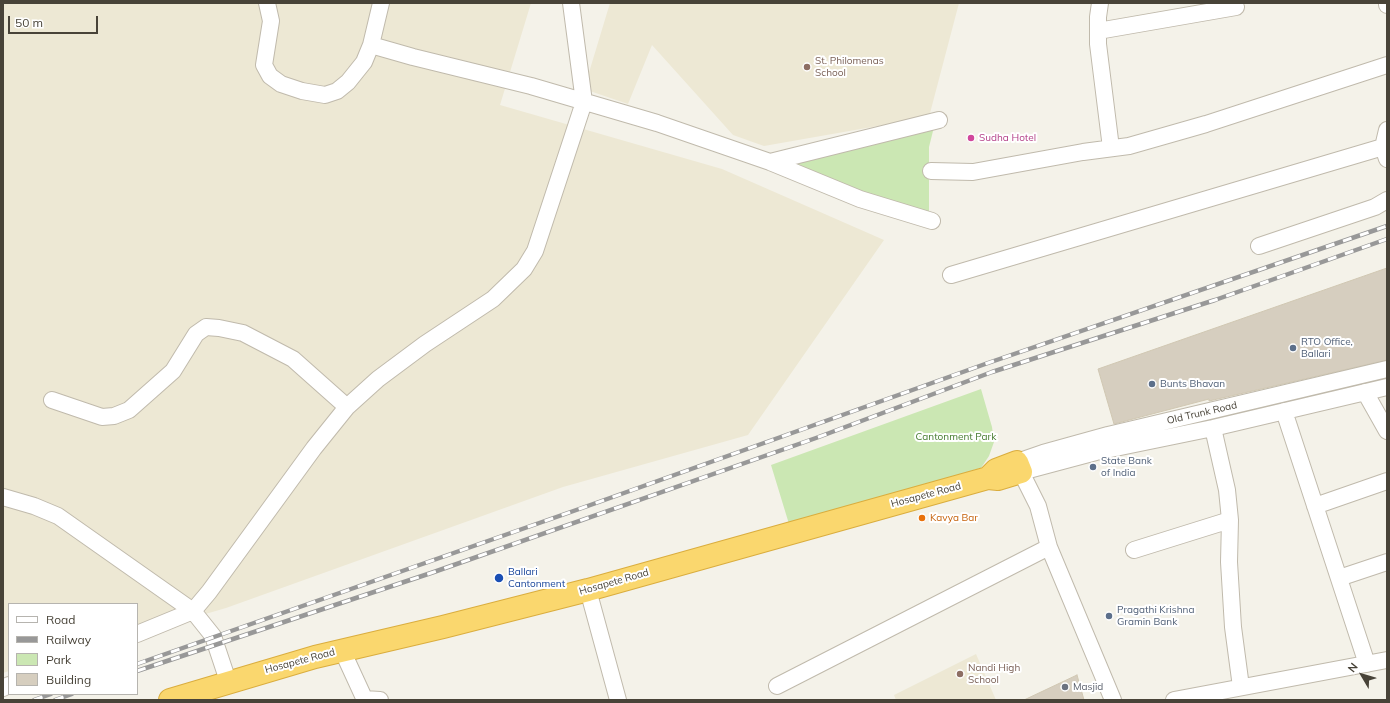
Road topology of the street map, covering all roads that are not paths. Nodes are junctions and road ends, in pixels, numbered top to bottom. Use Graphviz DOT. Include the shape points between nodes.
graph roads {
  1 [pos="267,3"];
  2 [pos="381,3"];
  3 [pos="571,3"];
  4 [pos="1100,3"];
  5 [pos="1236,7"];
  6 [pos="1098,31"];
  7 [pos="371,45"];
  8 [pos="1387,65"];
  9 [pos="584,102"];
  10 [pos="939,120"];
  11 [pos="1387,130"];
  12 [pos="1111,148"];
  13 [pos="1385,153"];
  14 [pos="770,162"];
  15 [pos="932,171"];
  16 [pos="1387,200"];
  17 [pos="932,221"];
  18 [pos="1259,246"];
  19 [pos="952,276"];
  20 [pos="1387,369"];
  21 [pos="1387,388"];
  22 [pos="1365,392"];
  23 [pos="52,400"];
  24 [pos="347,407"];
  25 [pos="1284,411"];
  26 [pos="1213,428"];
  27 [pos="1387,431"];
  28 [pos="1019,467"];
  29 [pos="1387,481"];
  30 [pos="3,497"];
  31 [pos="1315,506"];
  32 [pos="1230,520"];
  33 [pos="1049,547"];
  34 [pos="1134,550"];
  35 [pos="1387,562"];
  36 [pos="1339,578"];
  37 [pos="588,590"];
  38 [pos="192,611"];
  39 [pos="138,634"];
  40 [pos="342,650"];
  41 [pos="1387,660"];
  42 [pos="1367,664"];
  43 [pos="228,681"];
  44 [pos="777,686"];
  45 [pos="1241,687"];
  46 [pos="197,696"];
  47 [pos="364,699"];
  48 [pos="170,700"];
  49 [pos="380,700"];
  50 [pos="618,700"];
  51 [pos="1113,700"];
  52 [pos="1174,700"];
  1 -- 7 [label="street" via="271,21 264,65 270,76 281,84 325,95 337,91 364,62"];
  2 -- 7 [label="street"];
  3 -- 9 [label="street"];
  4 -- 6 [label="street"];
  5 -- 6 [label="street"];
  6 -- 12 [label="street" via="1102,87"];
  7 -- 9 [label="street"];
  8 -- 12 [label="street" via="1206,124 1129,146"];
  9 -- 14 [label="street" via="657,123"];
  9 -- 24 [label="street" via="535,251 524,269 493,299 413,353 378,379"];
  10 -- 14 [label="street"];
  11 -- 13 [label="street"];
  12 -- 15 [label="street" via="973,172"];
  13 -- 19 [label="street"];
  14 -- 17 [label="street" via="860,199"];
  16 -- 18 [label="street" via="1375,207"];
  20 -- 28 [label="street, Old Trunk Road" via="1108,435 1043,453"];
  21 -- 22 [label="street, Old Trunk Road"];
  22 -- 25 [label="street, Old Trunk Road"];
  22 -- 27 [label="street"];
  23 -- 24 [label="street" via="102,417 114,416 129,410 173,371 196,334 206,327 243,333 293,359"];
  24 -- 38 [label="street" via="209,592"];
  25 -- 26 [label="street, Old Trunk Road"];
  25 -- 31 [label="street"];
  26 -- 28 [label="street, Old Trunk Road"];
  26 -- 32 [label="street" via="1227,490"];
  28 -- 33 [label="street" via="1038,506"];
  28 -- 37 [label="highway, Hosapete Road" via="996,470 988,478"];
  29 -- 31 [label="street"];
  30 -- 38 [label="street" via="58,516"];
  31 -- 36 [label="street"];
  32 -- 34 [label="street"];
  32 -- 45 [label="street" via="1231,603"];
  33 -- 44 [label="street"];
  33 -- 51 [label="street"];
  35 -- 36 [label="street"];
  36 -- 42 [label="street"];
  37 -- 40 [label="highway, Hosapete Road"];
  37 -- 50 [label="street"];
  38 -- 39 [label="street"];
  38 -- 43 [label="street" via="213,636"];
  40 -- 43 [label="highway, Hosapete Road"];
  40 -- 47 [label="street"];
  41 -- 42 [label="street"];
  42 -- 45 [label="street"];
  43 -- 46 [label="highway, Hosapete Road"];
  45 -- 52 [label="street"];
  46 -- 48 [label="highway, Hosapete Road"];
  47 -- 49 [label="street"];
}
